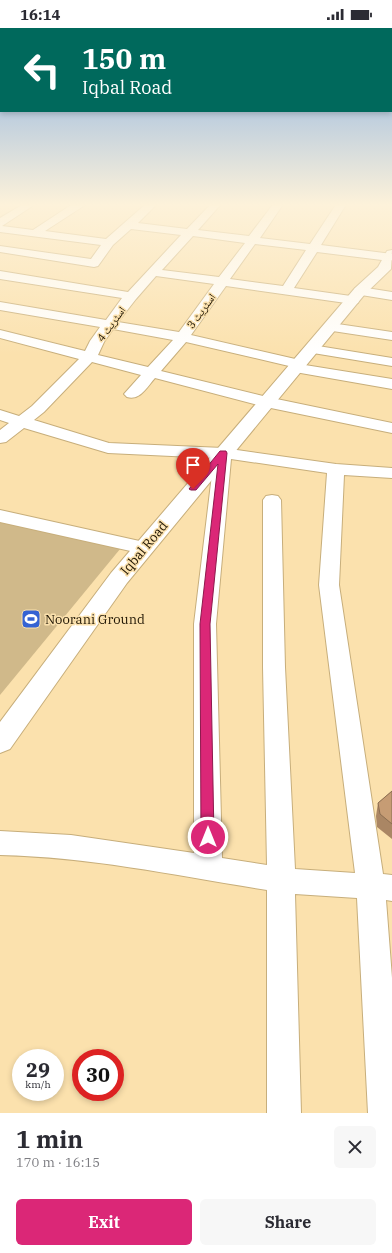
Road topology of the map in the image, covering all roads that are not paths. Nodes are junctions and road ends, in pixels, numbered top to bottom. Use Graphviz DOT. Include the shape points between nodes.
graph roads {
  1 [pos="31,254"];
  2 [pos="101,254"];
  3 [pos="170,254"];
  4 [pos="242,254"];
  5 [pos="309,254"];
  6 [pos="352,254"];
  7 [pos="390,259"];
  8 [pos="153,272"];
  9 [pos="0,275"];
  10 [pos="222,282"];
  11 [pos="286,291"];
  12 [pos="131,296"];
  13 [pos="356,296"];
  14 [pos="392,296"];
  15 [pos="0,306"];
  16 [pos="110,324"];
  17 [pos="331,327"];
  18 [pos="0,334"];
  19 [pos="392,336"];
  20 [pos="182,337"];
  21 [pos="90,356"];
  22 [pos="302,360"];
  23 [pos="392,362"];
  24 [pos="152,372"];
  25 [pos="392,384"];
  26 [pos="132,394"];
  27 [pos="266,402"];
  28 [pos="0,415"];
  29 [pos="22,422"];
  30 [pos="392,428"];
  31 [pos="0,438"];
  32 [pos="223,453"];
  33 [pos="336,469"];
  34 [pos="392,476"];
  35 [pos="272,500"];
  36 [pos="0,516"];
  37 [pos="144,548"];
  38 [pos="0,742"];
  39 [pos="0,843"];
  40 [pos="208,867"];
  41 [pos="282,880"];
  42 [pos="381,887"];
  43 [pos="284,1113"];
  44 [pos="385,1113"];
  1 -- 2 [label="street" via="94,263"];
  3 -- 8 [label="street, اسٹریٹ 4"];
  4 -- 10 [label="street, اسٹریٹ 3"];
  5 -- 11 [label="street"];
  6 -- 7 [label="street"];
  7 -- 13 [label="street, Iqbal Road" via="384,269"];
  8 -- 10 [label="street"];
  8 -- 12 [label="street, اسٹریٹ 4"];
  9 -- 12 [label="street"];
  10 -- 11 [label="street"];
  10 -- 20 [label="street, اسٹریٹ 3"];
  11 -- 13 [label="street"];
  12 -- 16 [label="street, اسٹریٹ 4"];
  13 -- 14 [label="street"];
  13 -- 17 [label="street, Iqbal Road"];
  15 -- 16 [label="street"];
  16 -- 20 [label="street"];
  16 -- 21 [label="street, اسٹریٹ 4" via="97,341"];
  17 -- 19 [label="street"];
  17 -- 22 [label="street, Iqbal Road"];
  18 -- 21 [label="street"];
  20 -- 22 [label="street"];
  20 -- 24 [label="street, اسٹریٹ 3"];
  21 -- 24 [label="street"];
  21 -- 29 [label="street, اسٹریٹ 4"];
  22 -- 23 [label="street"];
  22 -- 25 [label="street"];
  22 -- 27 [label="street, Iqbal Road"];
  24 -- 26 [label="street, اسٹریٹ 3"];
  24 -- 27 [label="street"];
  27 -- 30 [label="street"];
  27 -- 32 [label="street, Iqbal Road"];
  28 -- 29 [label="street"];
  29 -- 31 [label="street, اسٹریٹ 4"];
  29 -- 32 [label="street" via="108,448"];
  32 -- 33 [label="street"];
  32 -- 37 [label="street, Iqbal Road"];
  32 -- 40 [label="street" via="205,624"];
  33 -- 34 [label="street"];
  33 -- 42 [label="street" via="330,585"];
  35 -- 41 [label="street" via="274,667"];
  36 -- 37 [label="street"];
  37 -- 38 [label="street, Iqbal Road" via="119,578"];
  39 -- 40 [label="street" via="19,842 101,849"];
  40 -- 41 [label="street"];
  41 -- 42 [label="street"];
  41 -- 43 [label="street"];
  42 -- 44 [label="street"];
}
